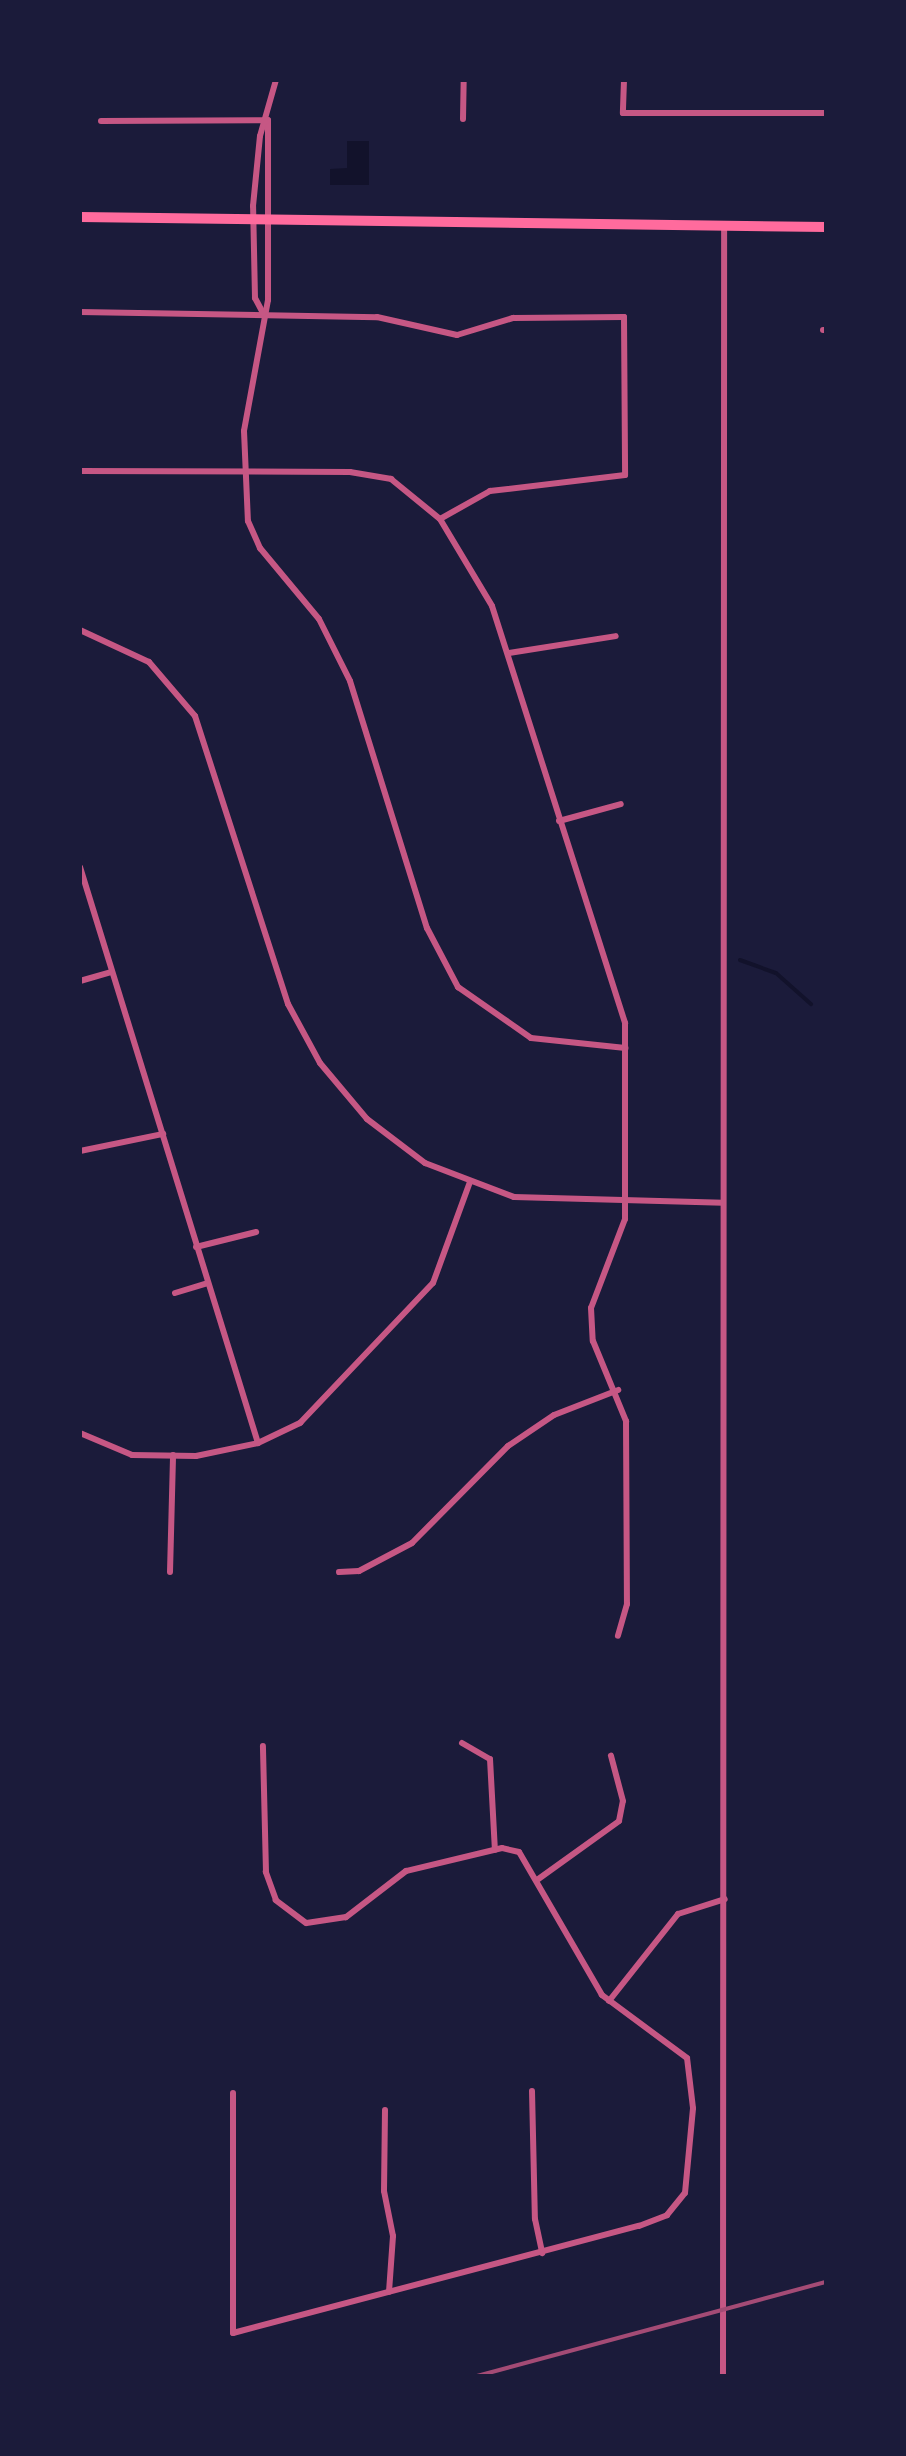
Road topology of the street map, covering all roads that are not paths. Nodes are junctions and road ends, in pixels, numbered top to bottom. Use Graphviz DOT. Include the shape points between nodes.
graph roads {
  1 [pos="276,80"];
  2 [pos="464,80"];
  3 [pos="624,80"];
  4 [pos="826,113"];
  5 [pos="463,119"];
  6 [pos="268,120"];
  7 [pos="101,121"];
  8 [pos="80,217"];
  9 [pos="252,221"];
  10 [pos="271,221"];
  11 [pos="724,226"];
  12 [pos="826,226"];
  13 [pos="80,312"];
  14 [pos="263,314"];
  15 [pos="80,470"];
  16 [pos="243,472"];
  17 [pos="440,520"];
  18 [pos="80,630"];
  19 [pos="616,636"];
  20 [pos="509,653"];
  21 [pos="622,804"];
  22 [pos="559,821"];
  23 [pos="80,867"];
  24 [pos="112,972"];
  25 [pos="80,980"];
  26 [pos="626,1048"];
  27 [pos="163,1134"];
  28 [pos="80,1151"];
  29 [pos="470,1182"];
  30 [pos="625,1203"];
  31 [pos="723,1203"];
  32 [pos="256,1232"];
  33 [pos="196,1247"];
  34 [pos="208,1284"];
  35 [pos="174,1293"];
  36 [pos="618,1390"];
  37 [pos="80,1433"];
  38 [pos="258,1443"];
  39 [pos="174,1455"];
  40 [pos="170,1572"];
  41 [pos="340,1572"];
  42 [pos="618,1636"];
  43 [pos="462,1742"];
  44 [pos="263,1746"];
  45 [pos="611,1756"];
  46 [pos="496,1850"];
  47 [pos="537,1880"];
  48 [pos="725,1900"];
  49 [pos="609,2001"];
  50 [pos="532,2091"];
  51 [pos="233,2094"];
  52 [pos="385,2110"];
  53 [pos="542,2252"];
  54 [pos="389,2292"];
  55 [pos="723,2376"];
  1 -- 6 [label="street"];
  2 -- 5 [label="street"];
  3 -- 4 [label="street" via="623,113"];
  6 -- 7 [label="street"];
  6 -- 9 [label="street" via="260,136"];
  6 -- 10 [label="street"];
  8 -- 9 [label="main road"];
  9 -- 10 [label="main road"];
  9 -- 14 [label="street" via="255,298"];
  10 -- 11 [label="main road"];
  10 -- 14 [label="street"];
  11 -- 12 [label="main road"];
  11 -- 31 [label="street"];
  13 -- 14 [label="street"];
  14 -- 16 [label="street"];
  14 -- 17 [label="street" via="376,317 456,335 513,318 624,318 626,475 490,490"];
  15 -- 16 [label="street"];
  16 -- 17 [label="street" via="369,473 410,489"];
  16 -- 26 [label="street" via="253,535 319,618 350,680 428,928 458,987 531,1038"];
  17 -- 20 [label="street" via="476,574"];
  18 -- 29 [label="street" via="148,662 195,716 288,1004 338,1089 412,1155"];
  19 -- 20 [label="street"];
  20 -- 22 [label="street"];
  21 -- 22 [label="street"];
  22 -- 26 [label="street" via="622,996"];
  23 -- 24 [label="street"];
  24 -- 25 [label="street"];
  24 -- 27 [label="street"];
  26 -- 30 [label="street"];
  27 -- 28 [label="street"];
  27 -- 33 [label="street"];
  29 -- 30 [label="street" via="514,1197"];
  29 -- 38 [label="street" via="434,1283 418,1305 308,1416"];
  30 -- 31 [label="street"];
  30 -- 36 [label="street" via="591,1308 592,1341"];
  31 -- 48 [label="street"];
  32 -- 33 [label="street"];
  33 -- 34 [label="street"];
  34 -- 35 [label="street"];
  34 -- 38 [label="street"];
  36 -- 41 [label="street" via="554,1415 508,1446 412,1543 360,1570"];
  36 -- 42 [label="street" via="628,1478 627,1604"];
  37 -- 39 [label="street" via="113,1451"];
  38 -- 39 [label="street"];
  39 -- 40 [label="street"];
  43 -- 46 [label="street" via="490,1759"];
  44 -- 46 [label="street" via="266,1872 276,1900 306,1923 346,1918 406,1872"];
  45 -- 47 [label="street" via="623,1801 619,1821"];
  46 -- 47 [label="street" via="519,1852"];
  47 -- 49 [label="street" via="590,1980"];
  48 -- 49 [label="street" via="678,1914"];
  48 -- 55 [label="street"];
  49 -- 53 [label="street" via="688,2058 693,2108 685,2193 667,2215"];
  50 -- 53 [label="street" via="534,2219"];
  51 -- 54 [label="street" via="233,2332"];
  52 -- 54 [label="street"];
  53 -- 54 [label="street"];
}
